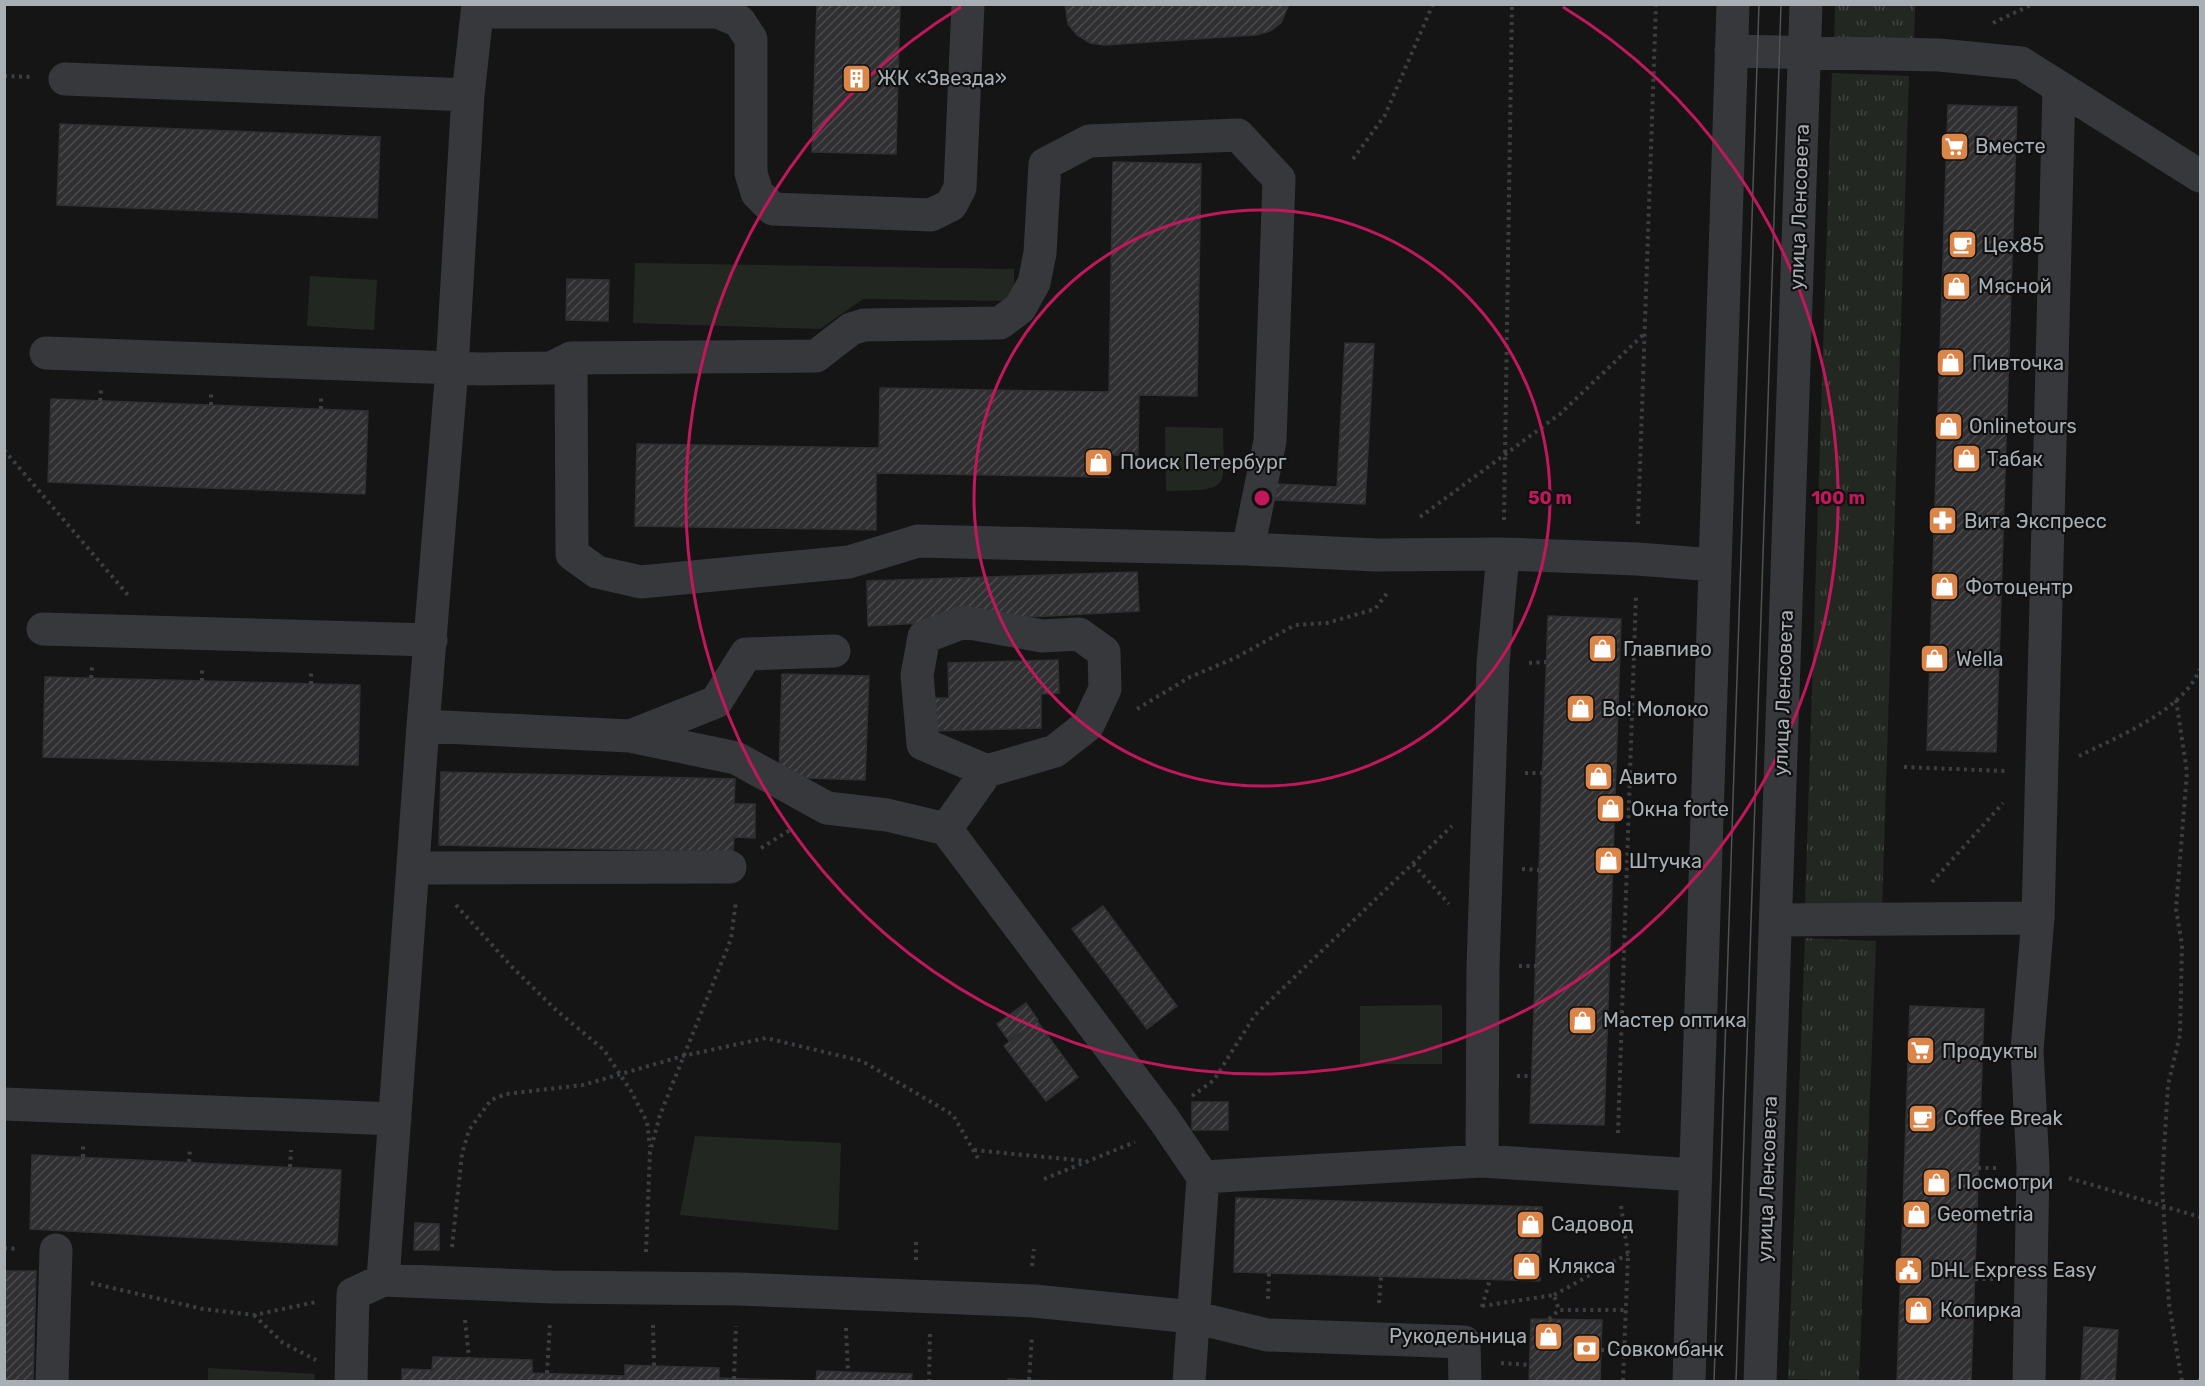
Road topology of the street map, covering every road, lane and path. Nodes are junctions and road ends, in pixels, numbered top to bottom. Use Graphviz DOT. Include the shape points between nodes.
graph roads {
  1 [pos="968,4"];
  2 [pos="1433,4"];
  3 [pos="1512,4"];
  4 [pos="1656,4"];
  5 [pos="1733,4"];
  6 [pos="1806,4"];
  7 [pos="2200,4"];
  8 [pos="478,8"];
  9 [pos="2200,10"];
  10 [pos="1731,51"];
  11 [pos="1804,54"];
  12 [pos="65,79"];
  13 [pos="2059,87"];
  14 [pos="468,95"];
  15 [pos="1353,159"];
  16 [pos="2200,176"];
  17 [pos="1645,333"];
  18 [pos="46,353"];
  19 [pos="571,358"];
  20 [pos="452,368"];
  21 [pos="4,450"];
  22 [pos="1504,455"];
  23 [pos="1248,549"];
  24 [pos="1503,554"];
  25 [pos="1386,555"];
  26 [pos="1428,555"];
  27 [pos="1637,559"];
  28 [pos="1715,565"];
  29 [pos="43,629"];
  30 [pos="160,632"];
  31 [pos="431,640"];
  32 [pos="834,651"];
  33 [pos="2200,669"];
  34 [pos="2176,700"];
  35 [pos="1089,725"];
  36 [pos="423,726"];
  37 [pos="630,736"];
  38 [pos="1904,767"];
  39 [pos="2038,769"];
  40 [pos="987,771"];
  41 [pos="826,808"];
  42 [pos="1489,822"];
  43 [pos="946,829"];
  44 [pos="730,867"];
  45 [pos="417,868"];
  46 [pos="2038,918"];
  47 [pos="1776,920"];
  48 [pos="1897,920"];
  49 [pos="683,1056"];
  50 [pos="621,1074"];
  51 [pos="4,1104"];
  52 [pos="395,1119"];
  53 [pos="1166,1123"];
  54 [pos="974,1150"];
  55 [pos="650,1152"];
  56 [pos="1087,1161"];
  57 [pos="1482,1161"];
  58 [pos="980,1162"];
  59 [pos="2033,1167"];
  60 [pos="1616,1171"];
  61 [pos="1695,1175"];
  62 [pos="1203,1177"];
  63 [pos="1044,1179"];
  64 [pos="2165,1206"];
  65 [pos="2200,1217"];
  66 [pos="1628,1254"];
  67 [pos="55,1262"];
  68 [pos="382,1280"];
  69 [pos="446,1283"];
  70 [pos="552,1287"];
  71 [pos="644,1288"];
  72 [pos="738,1289"];
  73 [pos="353,1294"];
  74 [pos="846,1294"];
  75 [pos="1554,1295"];
  76 [pos="930,1297"];
  77 [pos="1482,1306"];
  78 [pos="1559,1310"];
  79 [pos="1625,1310"];
  80 [pos="254,1315"];
  81 [pos="1193,1317"];
  82 [pos="1549,1320"];
  83 [pos="1601,1350"];
  84 [pos="1624,1350"];
  85 [pos="848,1372"];
  86 [pos="547,1373"];
  87 [pos="734,1379"];
  88 [pos="351,1380"];
  89 [pos="1622,1381"];
  90 [pos="52,1382"];
  91 [pos="929,1382"];
  92 [pos="1189,1382"];
  93 [pos="1465,1382"];
  94 [pos="1689,1382"];
  95 [pos="1760,1382"];
  96 [pos="2029,1382"];
  97 [pos="2182,1382"];
  1 -- 8 [label="street" via="960,188 951,205 931,215 773,209 757,193 751,173 751,39 739,21 718,12"];
  2 -- 15 [label="path" via="1385,115"];
  3 -- 22 [label="path"];
  4 -- 17 [label="path"];
  5 -- 10 [label="street"];
  6 -- 11 [label="street, улица Ленсовета"];
  7 -- 9 [label="path"];
  8 -- 14 [label="street"];
  10 -- 11 [label="street"];
  10 -- 28 [label="street"];
  11 -- 13 [label="street" via="1939,55 2021,63"];
  11 -- 47 [label="street, улица Ленсовета"];
  12 -- 14 [label="street"];
  13 -- 16 [label="street"];
  13 -- 39 [label="street"];
  14 -- 20 [label="street"];
  17 -- 22 [label="path" via="1560,414"];
  17 -- 27 [label="path"];
  18 -- 20 [label="street"];
  19 -- 20 [label="street" via="551,368"];
  19 -- 23 [label="street" via="572,554 597,572 642,582 838,564 918,541"];
  19 -- 23 [label="street" via="816,356 851,329 864,325 1000,322 1020,308 1034,283 1040,253 1045,164 1089,141 1238,135 1279,179 1270,441"];
  20 -- 31 [label="street"];
  21 -- 30 [label="path"];
  22 -- 24 [label="path"];
  22 -- 25 [label="path" via="1399,532"];
  23 -- 25 [label="street"];
  24 -- 26 [label="street"];
  24 -- 27 [label="street"];
  24 -- 42 [label="street" via="1493,664"];
  25 -- 26 [label="street"];
  26 -- 35 [label="path" via="1382,597 1375,609 1354,617 1295,625 1234,658 1190,676 1134,711"];
  27 -- 28 [label="street"];
  27 -- 60 [label="path"];
  28 -- 61 [label="street"];
  29 -- 30 [label="street"];
  30 -- 31 [label="street"];
  31 -- 36 [label="street"];
  32 -- 37 [label="street" via="746,654 716,702"];
  33 -- 34 [label="path"];
  34 -- 39 [label="path" via="2147,723 2064,764"];
  34 -- 64 [label="path" via="2187,772 2176,909 2182,945 2180,1035 2168,1085 2163,1146"];
  35 -- 40 [label="street" via="1055,751"];
  35 -- 40 [label="street" via="1105,689 1104,652 1079,634 1042,636 964,622 924,637 917,675 923,744"];
  36 -- 37 [label="street"];
  36 -- 45 [label="street"];
  37 -- 41 [label="street" via="736,758"];
  38 -- 39 [label="path"];
  39 -- 46 [label="street"];
  39 -- 48 [label="path"];
  40 -- 43 [label="street"];
  41 -- 43 [label="street" via="887,815"];
  41 -- 44 [label="path"];
  42 -- 53 [label="path" via="1455,822 1255,1015 1214,1080"];
  42 -- 57 [label="street" via="1483,967"];
  43 -- 53 [label="street"];
  44 -- 45 [label="street"];
  44 -- 49 [label="path" via="737,904 731,939"];
  45 -- 50 [label="path" via="481,931 512,968 604,1050"];
  45 -- 52 [label="street"];
  46 -- 48 [label="street"];
  46 -- 59 [label="street" via="2027,1050"];
  47 -- 48 [label="street"];
  47 -- 95 [label="street, улица Ленсовета"];
  49 -- 50 [label="path"];
  49 -- 54 [label="path" via="766,1038 862,1061 953,1114"];
  49 -- 55 [label="path"];
  50 -- 55 [label="path" via="647,1122"];
  50 -- 69 [label="path" via="583,1086 506,1094 491,1100 478,1115 462,1154"];
  51 -- 52 [label="street"];
  52 -- 68 [label="street"];
  53 -- 56 [label="path"];
  53 -- 62 [label="street"];
  54 -- 56 [label="path"];
  54 -- 58 [label="path"];
  55 -- 71 [label="path"];
  56 -- 63 [label="path"];
  57 -- 60 [label="street"];
  57 -- 62 [label="street"];
  59 -- 64 [label="path"];
  59 -- 96 [label="street"];
  60 -- 61 [label="street"];
  60 -- 66 [label="path"];
  61 -- 94 [label="street"];
  62 -- 81 [label="street"];
  64 -- 65 [label="path"];
  64 -- 97 [label="path" via="2169,1304"];
  66 -- 75 [label="path"];
  66 -- 79 [label="path"];
  67 -- 80 [label="path" via="203,1309"];
  67 -- 90 [label="street"];
  68 -- 69 [label="street"];
  68 -- 73 [label="street"];
  69 -- 70 [label="street"];
  70 -- 71 [label="street"];
  70 -- 86 [label="path"];
  71 -- 72 [label="street"];
  72 -- 74 [label="street"];
  72 -- 87 [label="path"];
  73 -- 80 [label="path"];
  73 -- 88 [label="street"];
  74 -- 76 [label="street"];
  74 -- 85 [label="path"];
  75 -- 77 [label="path"];
  75 -- 78 [label="path"];
  76 -- 81 [label="street" via="1034,1301"];
  76 -- 91 [label="path"];
  78 -- 79 [label="path"];
  78 -- 82 [label="path"];
  79 -- 84 [label="path"];
  80 -- 88 [label="path" via="283,1343"];
  81 -- 92 [label="street"];
  81 -- 93 [label="street" via="1267,1335 1464,1342"];
  83 -- 84 [label="path"];
  84 -- 89 [label="path"];
}
